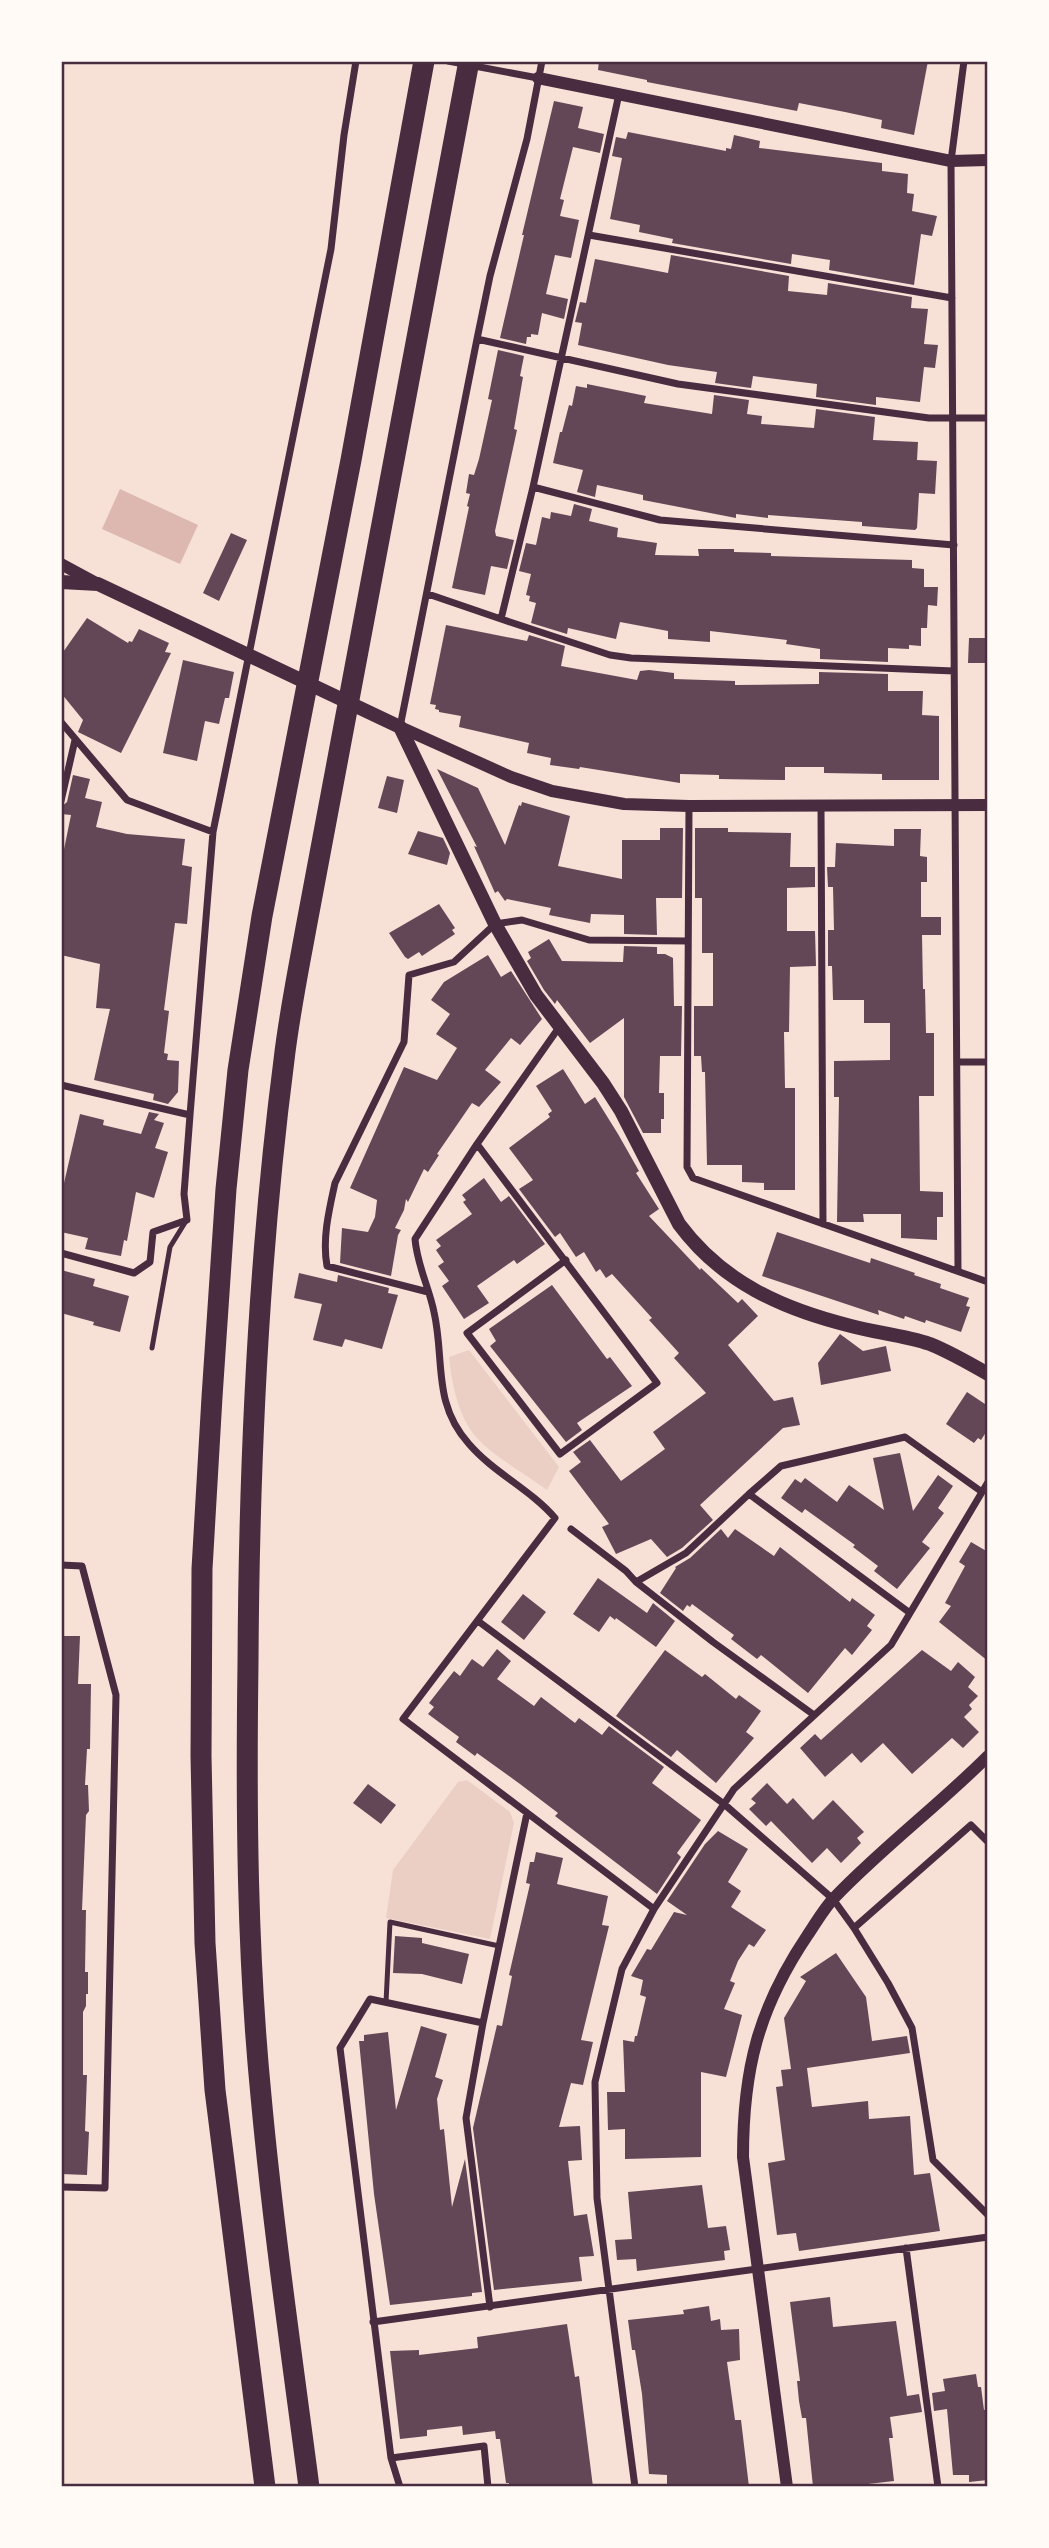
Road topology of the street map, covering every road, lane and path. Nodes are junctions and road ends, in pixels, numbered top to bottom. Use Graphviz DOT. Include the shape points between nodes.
graph roads {
  1 [pos="356,61"];
  2 [pos="424,61"];
  3 [pos="448,61"];
  4 [pos="469,61"];
  5 [pos="542,61"];
  6 [pos="964,61"];
  7 [pos="538,78"];
  8 [pos="620,94"];
  9 [pos="988,160"];
  10 [pos="951,161"];
  11 [pos="589,235"];
  12 [pos="953,298"];
  13 [pos="477,339"];
  14 [pos="561,357"];
  15 [pos="953,418"];
  16 [pos="988,418"];
  17 [pos="533,487"];
  18 [pos="954,545"];
  19 [pos="61,564"];
  20 [pos="61,582"];
  21 [pos="98,584"];
  22 [pos="428,594"];
  23 [pos="501,619"];
  24 [pos="250,655"];
  25 [pos="954,671"];
  26 [pos="61,722"];
  27 [pos="396,725"];
  28 [pos="75,740"];
  29 [pos="61,801"];
  30 [pos="956,805"];
  31 [pos="988,805"];
  32 [pos="689,806"];
  33 [pos="821,807"];
  34 [pos="213,832"];
  35 [pos="495,924"];
  36 [pos="688,941"];
  37 [pos="560,1026"];
  38 [pos="958,1062"];
  39 [pos="988,1062"];
  40 [pos="61,1085"];
  41 [pos="190,1115"];
  42 [pos="477,1144"];
  43 [pos="187,1220"];
  44 [pos="823,1224"];
  45 [pos="61,1253"];
  46 [pos="566,1260"];
  47 [pos="958,1271"];
  48 [pos="988,1282"];
  49 [pos="428,1292"];
  50 [pos="152,1348"];
  51 [pos="988,1374"];
  52 [pos="988,1482"];
  53 [pos="982,1492"];
  54 [pos="749,1494"];
  55 [pos="570,1529"];
  56 [pos="61,1565"];
  57 [pos="636,1582"];
  58 [pos="910,1613"];
  59 [pos="478,1621"];
  60 [pos="814,1716"];
  61 [pos="988,1756"];
  62 [pos="724,1804"];
  63 [pos="527,1813"];
  64 [pos="988,1842"];
  65 [pos="833,1899"];
  66 [pos="654,1909"];
  67 [pos="854,1928"];
  68 [pos="499,1946"];
  69 [pos="386,2003"];
  70 [pos="483,2024"];
  71 [pos="61,2187"];
  72 [pos="988,2215"];
  73 [pos="988,2237"];
  74 [pos="906,2248"];
  75 [pos="758,2269"];
  76 [pos="609,2288"];
  77 [pos="490,2307"];
  78 [pos="373,2322"];
  79 [pos="391,2458"];
  80 [pos="265,2487"];
  81 [pos="309,2487"];
  82 [pos="400,2487"];
  83 [pos="488,2487"];
  84 [pos="635,2487"];
  85 [pos="787,2487"];
  86 [pos="938,2487"];
  1 -- 24 [label="street" via="331,249"];
  2 -- 80 [label="highway" via="260,929 238,1070 212,1397 202,1569 205,1943 215,2090"];
  3 -- 7 [label="street"];
  4 -- 81 [label="highway" via="284,1056 255,1387 248,1566 251,1941 261,2095"];
  5 -- 7 [label="street"];
  6 -- 10 [label="street"];
  7 -- 8 [label="street"];
  7 -- 13 [label="street"];
  8 -- 10 [label="street"];
  8 -- 11 [label="street"];
  9 -- 10 [label="street"];
  10 -- 12 [label="street"];
  11 -- 12 [label="street"];
  11 -- 14 [label="street"];
  12 -- 15 [label="street"];
  13 -- 14 [label="street"];
  13 -- 22 [label="street"];
  14 -- 15 [label="street" via="678,384"];
  14 -- 17 [label="street"];
  15 -- 16 [label="street"];
  15 -- 18 [label="street"];
  17 -- 18 [label="street" via="660,520"];
  17 -- 23 [label="street"];
  18 -- 25 [label="street"];
  19 -- 21 [label="street"];
  20 -- 21 [label="main road"];
  21 -- 24 [label="main road"];
  22 -- 23 [label="street"];
  22 -- 27 [label="street"];
  23 -- 25 [label="street" via="631,658"];
  24 -- 27 [label="main road"];
  24 -- 34 [label="street"];
  25 -- 30 [label="street"];
  26 -- 28 [label="street"];
  27 -- 32 [label="street" via="552,791 624,804"];
  27 -- 35 [label="main road"];
  28 -- 29 [label="street"];
  28 -- 34 [label="street" via="127,800"];
  30 -- 31 [label="street"];
  30 -- 33 [label="street"];
  30 -- 38 [label="street"];
  32 -- 33 [label="street"];
  32 -- 36 [label="street"];
  33 -- 44 [label="street"];
  34 -- 41 [label="street"];
  35 -- 36 [label="street" via="522,920 589,940"];
  35 -- 37 [label="main road" via="536,995"];
  35 -- 49 [label="street" via="454,962 409,975 404,1042 335,1183 330,1206 324,1251 327,1266"];
  36 -- 44 [label="street" via="687,1167 693,1178"];
  37 -- 42 [label="street"];
  37 -- 51 [label="main road" via="621,1111 679,1224 720,1268 758,1292 810,1314 930,1345"];
  38 -- 39 [label="street"];
  38 -- 47 [label="street"];
  40 -- 41 [label="street"];
  41 -- 43 [label="street" via="184,1194"];
  42 -- 46 [label="street"];
  42 -- 49 [label="street" via="415,1239"];
  43 -- 45 [label="street" via="153,1231 150,1262 135,1273"];
  43 -- 50 [label="lane" via="170,1247"];
  44 -- 47 [label="street"];
  46 -- 46 [label="street" via="657,1383 559,1454 467,1333"];
  47 -- 48 [label="street"];
  49 -- 59 [label="street" via="435,1313 441,1384 455,1424 480,1455 555,1517"];
  52 -- 53 [label="street"];
  53 -- 54 [label="street" via="905,1437 781,1466"];
  53 -- 58 [label="street"];
  54 -- 57 [label="street" via="686,1553"];
  54 -- 58 [label="street"];
  55 -- 57 [label="street"];
  56 -- 71 [label="street" via="82,1566 116,1695 106,2188"];
  57 -- 60 [label="street"];
  58 -- 60 [label="street" via="891,1645"];
  59 -- 62 [label="street"];
  59 -- 63 [label="street" via="403,1719"];
  60 -- 62 [label="street" via="734,1789"];
  61 -- 65 [label="street"];
  62 -- 65 [label="street"];
  62 -- 66 [label="street"];
  63 -- 66 [label="street"];
  63 -- 68 [label="street"];
  64 -- 67 [label="street" via="971,1825"];
  65 -- 67 [label="street"];
  65 -- 75 [label="street" via="770,1999 751,2059 743,2109 743,2157"];
  66 -- 76 [label="street" via="622,1969 595,2082 597,2198"];
  67 -- 72 [label="street" via="912,2028 933,2160"];
  68 -- 69 [label="lane" via="390,1922"];
  68 -- 70 [label="street"];
  69 -- 70 [label="street"];
  69 -- 78 [label="street" via="370,1999 340,2048"];
  70 -- 77 [label="street" via="466,2118"];
  73 -- 74 [label="street"];
  74 -- 75 [label="street"];
  74 -- 86 [label="street"];
  75 -- 76 [label="street"];
  75 -- 85 [label="street"];
  76 -- 77 [label="street"];
  76 -- 84 [label="street"];
  77 -- 78 [label="street"];
  78 -- 79 [label="street"];
  79 -- 82 [label="street"];
  79 -- 83 [label="street" via="485,2446"];
}
